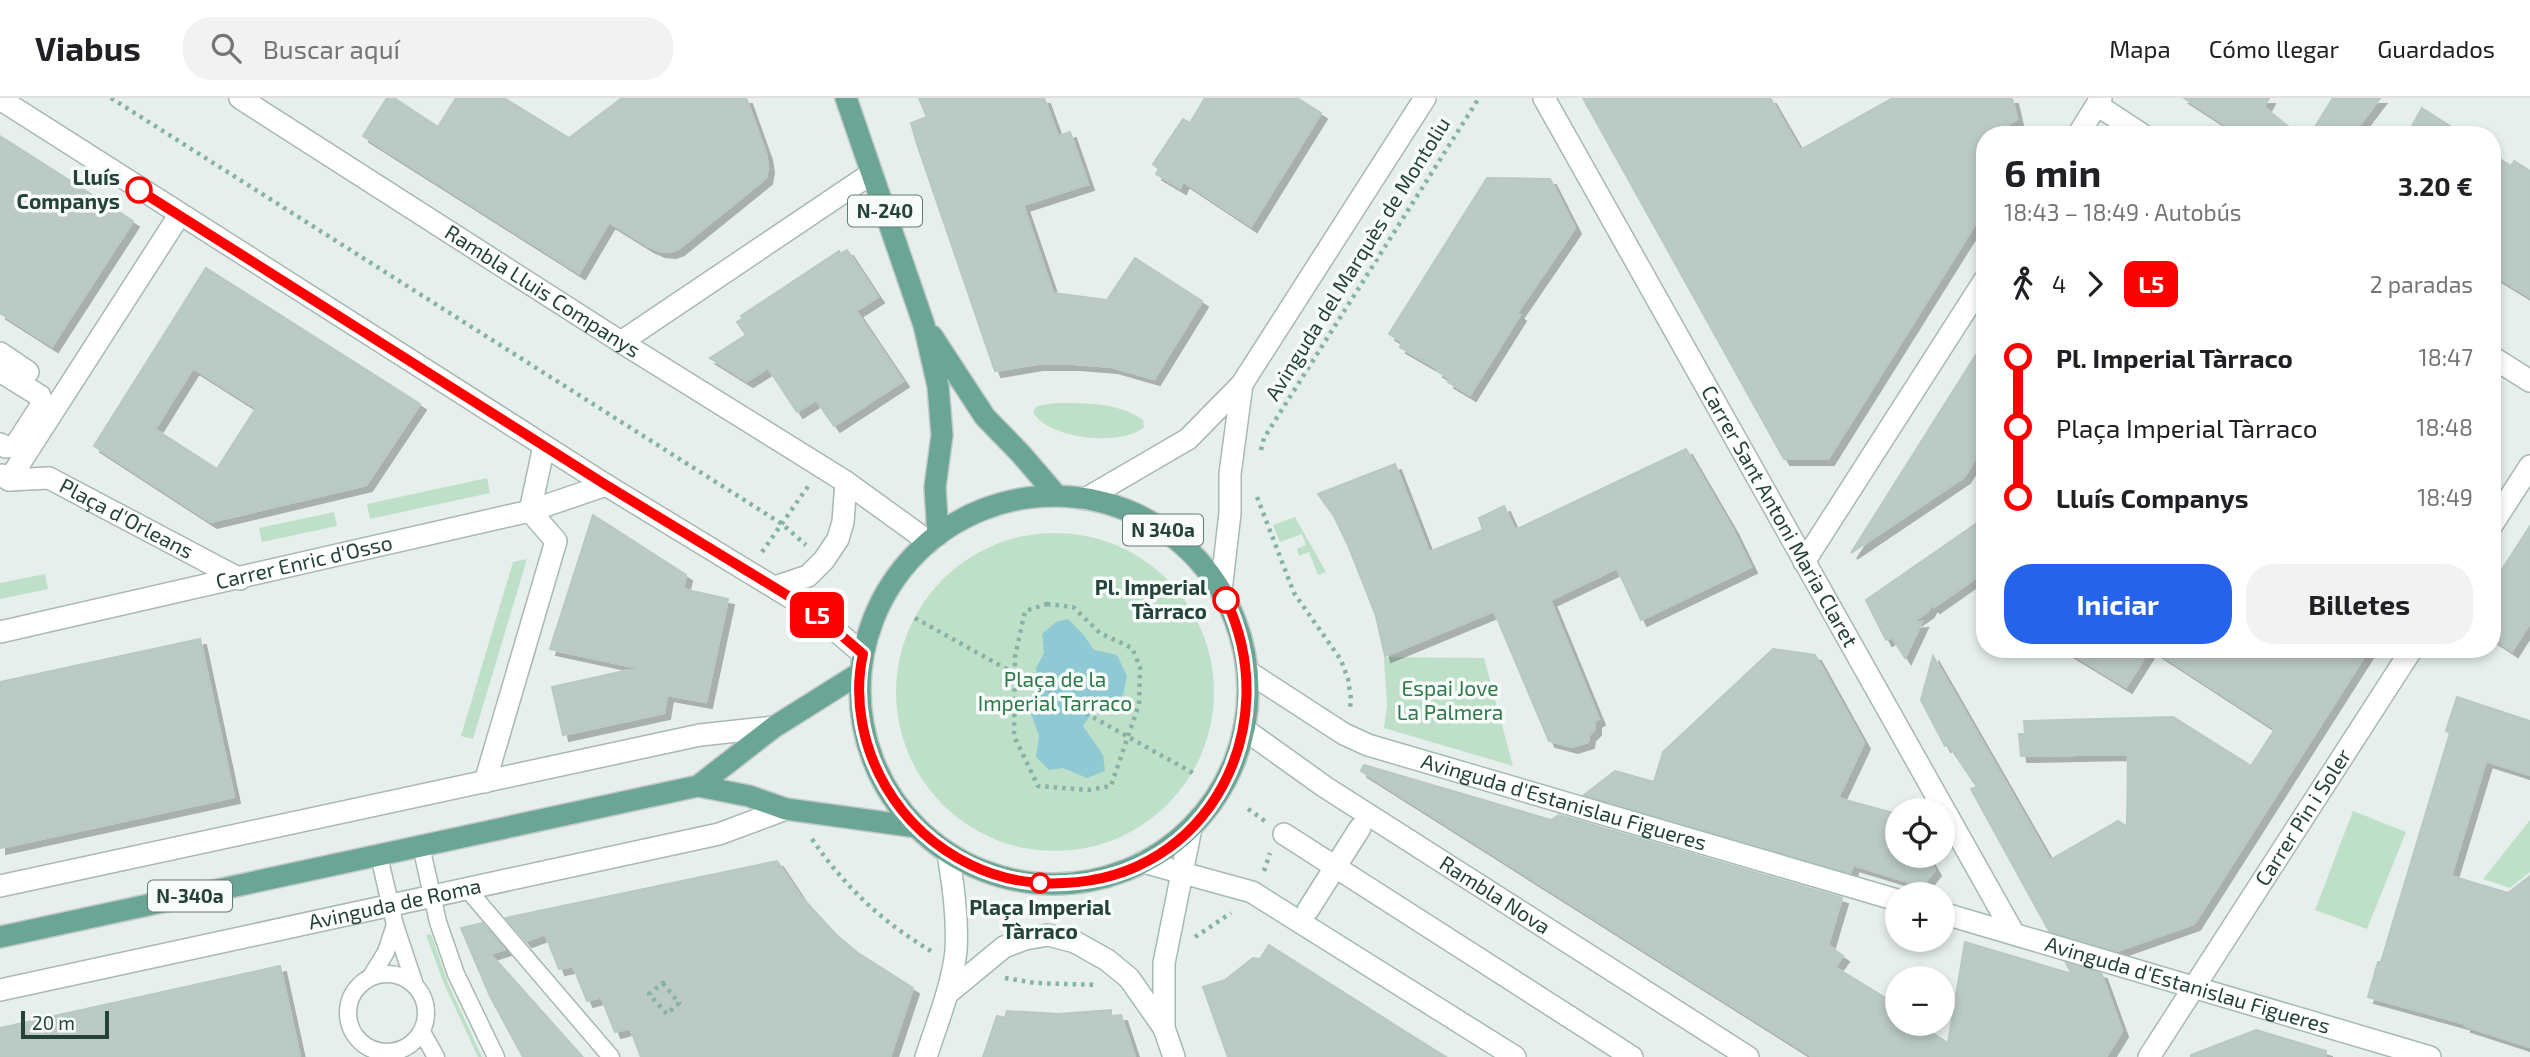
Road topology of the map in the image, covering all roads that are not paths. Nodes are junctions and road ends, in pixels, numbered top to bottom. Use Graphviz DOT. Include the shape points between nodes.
graph roads {
  1 [pos="240,98"];
  2 [pos="846,98"];
  3 [pos="1424,98"];
  4 [pos="1544,98"];
  5 [pos="0,99"];
  6 [pos="2099,102"];
  7 [pos="2084,126"];
  8 [pos="2131,126"];
  9 [pos="872,173"];
  10 [pos="180,214"];
  11 [pos="1976,293"];
  12 [pos="924,325"];
  13 [pos="621,342"];
  14 [pos="0,353"];
  15 [pos="2501,363"];
  16 [pos="0,370"];
  17 [pos="2530,381"];
  18 [pos="1242,384"];
  19 [pos="64,398"];
  20 [pos="0,444"];
  21 [pos="544,446"];
  22 [pos="2530,466"];
  23 [pos="5,477"];
  24 [pos="846,482"];
  25 [pos="606,485"];
  26 [pos="1057,496"];
  27 [pos="1084,499"];
  28 [pos="2501,511"];
  29 [pos="530,512"];
  30 [pos="934,538"];
  31 [pos="1804,562"];
  32 [pos="240,579"];
  33 [pos="775,587"];
  34 [pos="1221,591"];
  35 [pos="0,632"];
  36 [pos="2406,658"];
  37 [pos="862,663"];
  38 [pos="1247,671"];
  39 [pos="774,727"];
  40 [pos="1244,729"];
  41 [pos="485,782"];
  42 [pos="698,786"];
  43 [pos="786,809"];
  44 [pos="917,827"];
  45 [pos="1191,828"];
  46 [pos="1360,828"];
  47 [pos="1274,835"];
  48 [pos="421,846"];
  49 [pos="948,853"];
  50 [pos="379,856"];
  51 [pos="1143,862"];
  52 [pos="1335,867"];
  53 [pos="1182,872"];
  54 [pos="0,886"];
  55 [pos="468,890"];
  56 [pos="1885,896"];
  57 [pos="433,897"];
  58 [pos="1308,909"];
  59 [pos="393,915"];
  60 [pos="1955,917"];
  61 [pos="2014,934"];
  62 [pos="0,937"];
  63 [pos="370,978"];
  64 [pos="415,985"];
  65 [pos="2195,987"];
  66 [pos="0,990"];
  67 [pos="947,994"];
  68 [pos="1164,1028"];
  69 [pos="422,1031"];
  70 [pos="391,1055"];
  71 [pos="436,1057"];
  72 [pos="496,1057"];
  73 [pos="611,1057"];
  74 [pos="926,1057"];
  75 [pos="1174,1057"];
  76 [pos="1515,1057"];
  77 [pos="1632,1057"];
  78 [pos="1748,1057"];
  79 [pos="2149,1057"];
  80 [pos="2430,1057"];
  1 -- 13 [label="street, Rambla Lluis Companys"];
  2 -- 9 [label="main road, N-240"];
  3 -- 18 [label="street"];
  4 -- 31 [label="street, Carrer Sant Antoni Maria Claret"];
  5 -- 10 [label="street"];
  6 -- 7 [label="street"];
  6 -- 8 [label="street"];
  9 -- 12 [label="main road, N-240"];
  9 -- 13 [label="street"];
  10 -- 19 [label="street, Plaça d'Orleans"];
  10 -- 21 [label="street"];
  11 -- 31 [label="street"];
  12 -- 26 [label="main road, N-240" via="985,417"];
  12 -- 30 [label="main road, N-240" via="938,386 942,435"];
  13 -- 24 [label="street, Rambla Lluis Companys"];
  14 -- 19 [label="street"];
  15 -- 17 [label="street"];
  16 -- 20 [label="street" via="40,396 41,406 15,446"];
  18 -- 27 [label="street" via="1188,439"];
  18 -- 34 [label="street"];
  19 -- 23 [label="street, Plaça d'Orleans"];
  21 -- 25 [label="street"];
  21 -- 29 [label="street"];
  22 -- 28 [label="street"];
  23 -- 32 [label="street, Plaça d'Orleans" via="49,478"];
  24 -- 30 [label="street, Rambla Lluis Companys"];
  24 -- 33 [label="street" via="844,522 824,560 808,576"];
  25 -- 29 [label="street, Carrer Enric d'Osso"];
  25 -- 33 [label="street"];
  26 -- 27 [label="main road, N 340a"];
  26 -- 30 [label="main road, N 340a" via="988,508"];
  27 -- 34 [label="main road, N 340a" via="1131,512 1163,530 1191,553"];
  29 -- 32 [label="street, Carrer Enric d'Osso"];
  29 -- 41 [label="street" via="556,541"];
  30 -- 37 [label="main road, N 340a" via="907,564 883,598"];
  31 -- 61 [label="street, Carrer Sant Antoni Maria Claret"];
  32 -- 35 [label="street, Carrer Enric d'Osso"];
  33 -- 37 [label="street" via="813,611"];
  34 -- 38 [label="main road, N 340a" via="1235,619"];
  36 -- 65 [label="street, Carrer Pin i Soler"];
  37 -- 39 [label="main road, Avinguda de Roma / N-340a"];
  37 -- 44 [label="main road, N 340a" via="861,716 871,756 890,794"];
  38 -- 40 [label="main road, N 340a"];
  38 -- 56 [label="street, Avinguda d'Estanislau Figueres" via="1368,745"];
  39 -- 41 [label="street, Avinguda de Roma" via="701,735"];
  39 -- 42 [label="main road, Avinguda de Roma / N-340a"];
  40 -- 45 [label="main road, N 340a" via="1226,781"];
  40 -- 78 [label="street, Rambla Nova" via="1325,787"];
  41 -- 54 [label="street, Avinguda de Roma"];
  42 -- 43 [label="main road, Avinguda de Roma / N-340a"];
  42 -- 48 [label="main road, Avinguda de Roma / N-340a"];
  43 -- 44 [label="main road, Avinguda de Roma / N-340a"];
  43 -- 55 [label="street, Avinguda de Roma" via="719,834"];
  44 -- 49 [label="main road, N 340a"];
  45 -- 51 [label="main road, N 340a"];
  45 -- 53 [label="street"];
  46 -- 52 [label="street"];
  47 -- 52 [label="street"];
  48 -- 50 [label="main road, Avinguda de Roma / N-340a"];
  48 -- 57 [label="lane"];
  49 -- 51 [label="main road, N 340a" via="998,876 1040,883 1091,880"];
  49 -- 67 [label="street" via="955,894 956,951"];
  50 -- 59 [label="lane"];
  50 -- 62 [label="main road, Avinguda de Roma / N-340a"];
  51 -- 53 [label="street"];
  52 -- 58 [label="street"];
  52 -- 77 [label="street"];
  53 -- 68 [label="street" via="1164,964"];
  53 -- 76 [label="street" via="1252,892"];
  55 -- 57 [label="street, Avinguda de Roma"];
  55 -- 73 [label="lane"];
  57 -- 59 [label="street, Avinguda de Roma"];
  57 -- 72 [label="lane" via="456,974"];
  59 -- 63 [label="lane" via="386,952"];
  59 -- 64 [label="lane"];
  59 -- 66 [label="street, Avinguda de Roma"];
  60 -- 61 [label="street, Avinguda d'Estanislau Figueres"];
  61 -- 65 [label="street, Avinguda d'Estanislau Figueres"];
  63 -- 64 [label="lane" via="394,975"];
  63 -- 70 [label="lane" via="352,996 349,1023 364,1045"];
  64 -- 69 [label="lane" via="426,1006"];
  65 -- 79 [label="street, Carrer Pin i Soler"];
  65 -- 80 [label="street, Avinguda d'Estanislau Figueres"];
  67 -- 68 [label="street" via="1004,947 1048,935 1075,942 1107,960 1129,978"];
  67 -- 74 [label="street"];
  68 -- 75 [label="street"];
  69 -- 70 [label="lane" via="414,1042"];
  69 -- 71 [label="lane"];
}
